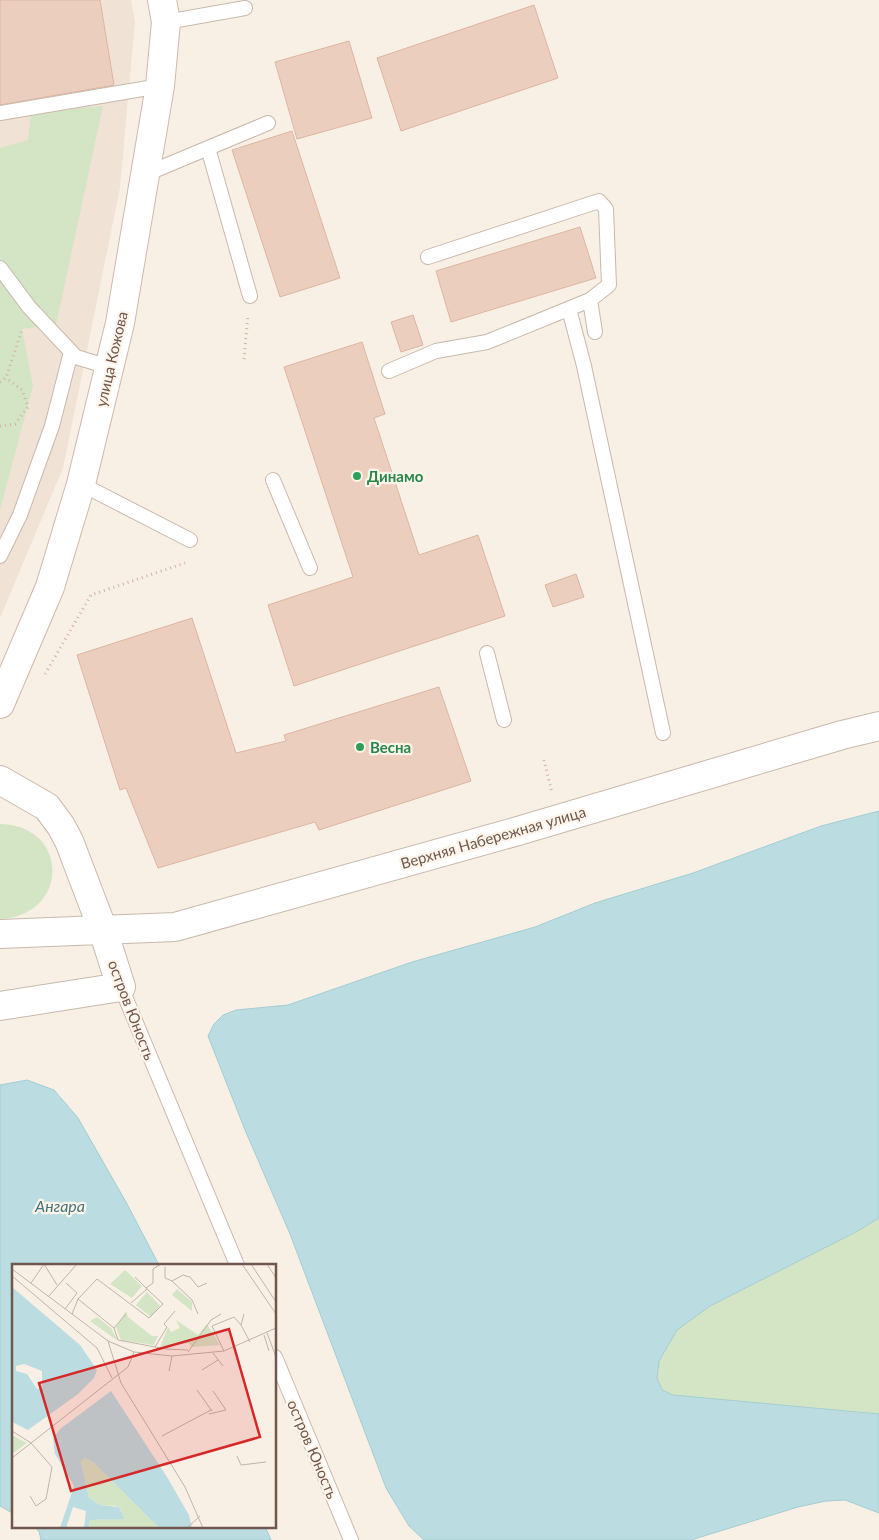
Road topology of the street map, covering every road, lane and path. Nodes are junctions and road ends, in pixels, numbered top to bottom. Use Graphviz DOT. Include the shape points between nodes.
graph roads {
  1 [pos="245,8"];
  2 [pos="164,11"];
  3 [pos="160,86"];
  4 [pos="0,113"];
  5 [pos="268,123"];
  6 [pos="208,148"];
  7 [pos="146,174"];
  8 [pos="428,257"];
  9 [pos="0,268"];
  10 [pos="250,296"];
  11 [pos="590,300"];
  12 [pos="29,307"];
  13 [pos="569,309"];
  14 [pos="595,332"];
  15 [pos="71,352"];
  16 [pos="244,359"];
  17 [pos="109,367"];
  18 [pos="390,371"];
  19 [pos="6,378"];
  20 [pos="0,382"];
  21 [pos="0,426"];
  22 [pos="273,480"];
  23 [pos="81,484"];
  24 [pos="190,540"];
  25 [pos="0,556"];
  26 [pos="185,563"];
  27 [pos="310,568"];
  28 [pos="487,653"];
  29 [pos="42,679"];
  30 [pos="0,704"];
  31 [pos="504,720"];
  32 [pos="879,726"];
  33 [pos="663,733"];
  34 [pos="0,780"];
  35 [pos="103,930"];
  36 [pos="0,934"];
  37 [pos="121,987"];
  38 [pos="0,1006"];
  39 [pos="236,1264"];
  40 [pos="276,1359"];
  41 [pos="351,1540"];
  1 -- 2 [label="lane"];
  2 -- 3 [label="street, улица Кожова"];
  3 -- 4 [label="lane"];
  3 -- 7 [label="street, улица Кожова"];
  5 -- 6 [label="lane"];
  6 -- 7 [label="lane"];
  6 -- 10 [label="lane"];
  7 -- 17 [label="street, улица Кожова" via="120,323"];
  8 -- 11 [label="lane" via="599,201 606,209 609,285"];
  9 -- 12 [label="lane"];
  10 -- 16 [label="path"];
  11 -- 13 [label="lane"];
  11 -- 14 [label="lane"];
  12 -- 15 [label="lane"];
  12 -- 19 [label="path"];
  13 -- 18 [label="lane" via="486,342 436,351"];
  13 -- 33 [label="lane"];
  15 -- 17 [label="lane" via="76,357"];
  15 -- 25 [label="lane" via="52,426 20,515"];
  17 -- 23 [label="street, улица Кожова"];
  19 -- 20 [label="path"];
  19 -- 21 [label="path" via="22,390 28,407 14,424"];
  22 -- 27 [label="lane"];
  23 -- 24 [label="lane"];
  23 -- 30 [label="street, улица Кожова" via="50,587"];
  26 -- 29 [label="path" via="91,595"];
  28 -- 31 [label="lane"];
  32 -- 35 [label="street, Верхняя Набережная улица" via="175,927"];
  34 -- 35 [label="street, остров Юность" via="47,807 61,826"];
  35 -- 36 [label="street, Верхняя Набережная улица"];
  35 -- 37 [label="street, остров Юность"];
  37 -- 38 [label="street"];
  37 -- 39 [label="lane, остров Юность"];
  40 -- 41 [label="lane, остров Юность"];
}
